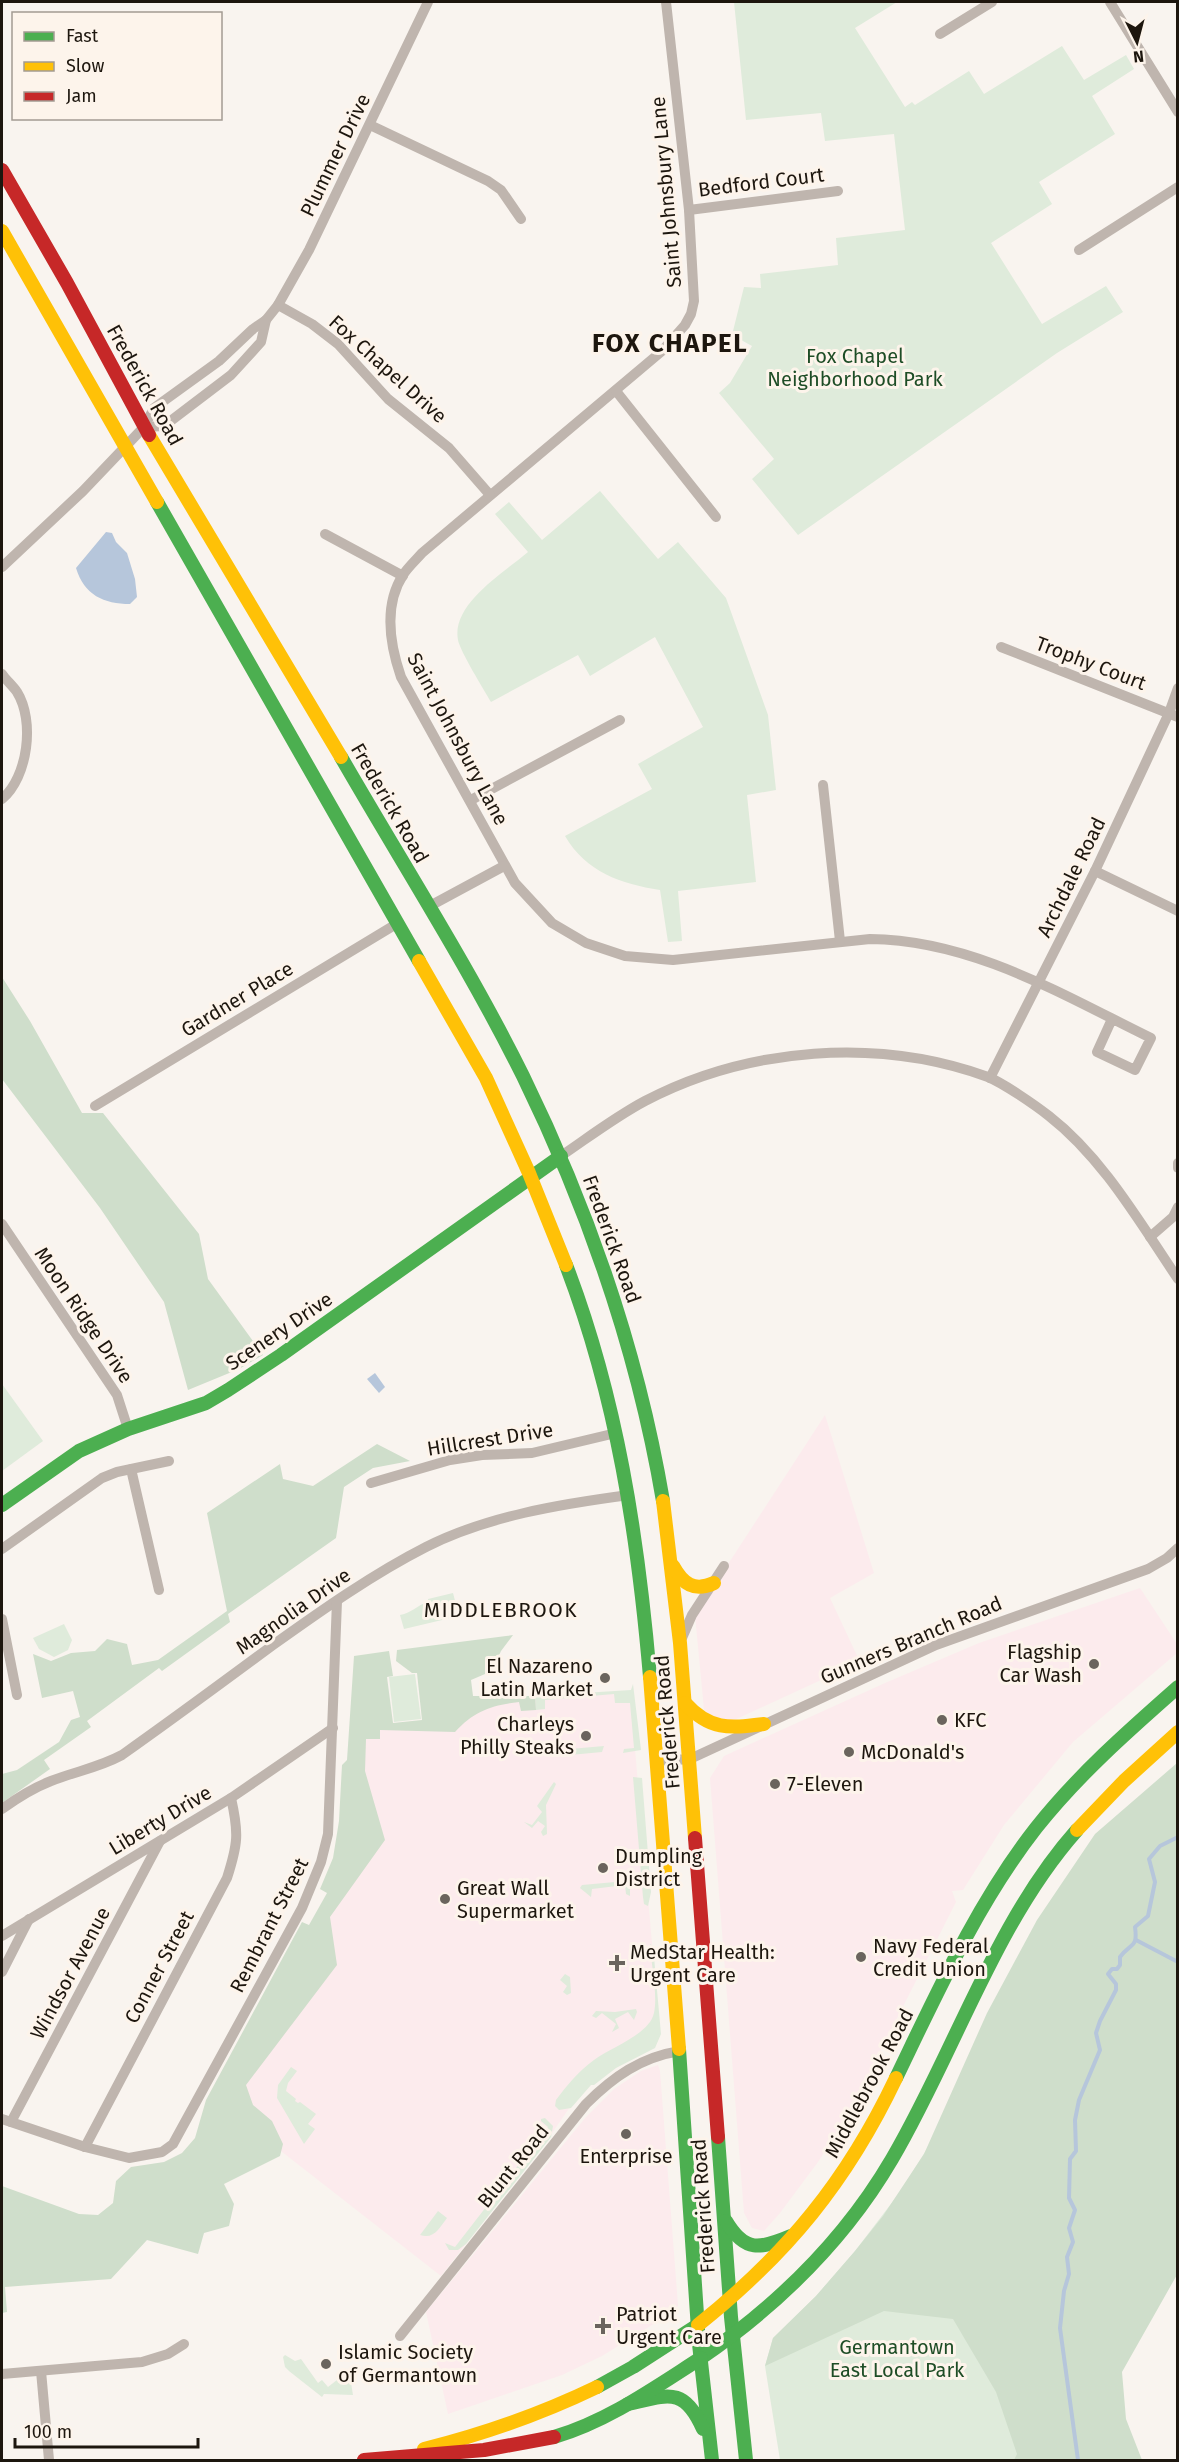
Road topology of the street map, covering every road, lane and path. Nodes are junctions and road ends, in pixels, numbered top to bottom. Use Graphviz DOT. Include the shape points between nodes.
graph roads {
  1 [pos="428,2"];
  2 [pos="666,2"];
  3 [pos="992,2"];
  4 [pos="1110,2"];
  5 [pos="940,34"];
  6 [pos="1178,112"];
  7 [pos="370,125"];
  8 [pos="2,170"];
  9 [pos="1178,187"];
  10 [pos="838,191"];
  11 [pos="689,210"];
  12 [pos="520,219"];
  13 [pos="2,231"];
  14 [pos="1079,250"];
  15 [pos="278,305"];
  16 [pos="266,320"];
  17 [pos="616,391"];
  18 [pos="144,427"];
  19 [pos="126,446"];
  20 [pos="490,495"];
  21 [pos="716,517"];
  22 [pos="325,534"];
  23 [pos="2,567"];
  24 [pos="402,576"];
  25 [pos="1001,647"];
  26 [pos="2,674"];
  27 [pos="1178,688"];
  28 [pos="1173,715"];
  29 [pos="620,720"];
  30 [pos="823,785"];
  31 [pos="2,799"];
  32 [pos="471,800"];
  33 [pos="504,866"];
  34 [pos="1095,871"];
  35 [pos="428,907"];
  36 [pos="1178,911"];
  37 [pos="398,923"];
  38 [pos="840,942"];
  39 [pos="1039,983"];
  40 [pos="1112,1019"];
  41 [pos="990,1078"];
  42 [pos="95,1106"];
  43 [pos="561,1156"];
  44 [pos="531,1177"];
  45 [pos="1178,1207"];
  46 [pos="2,1224"];
  47 [pos="1150,1237"];
  48 [pos="1178,1279"];
  49 [pos="128,1430"];
  50 [pos="615,1433"];
  51 [pos="169,1461"];
  52 [pos="131,1469"];
  53 [pos="371,1483"];
  54 [pos="628,1495"];
  55 [pos="2,1505"];
  56 [pos="1178,1548"];
  57 [pos="2,1549"];
  58 [pos="670,1561"];
  59 [pos="724,1566"];
  60 [pos="714,1583"];
  61 [pos="159,1590"];
  62 [pos="337,1601"];
  63 [pos="2,1619"];
  64 [pos="680,1647"];
  65 [pos="1178,1687"];
  66 [pos="17,1695"];
  67 [pos="685,1703"];
  68 [pos="764,1724"];
  69 [pos="333,1728"];
  70 [pos="1178,1731"];
  71 [pos="690,1759"];
  72 [pos="657,1761"];
  73 [pos="231,1798"];
  74 [pos="2,1809"];
  75 [pos="160,1841"];
  76 [pos="29,1918"];
  77 [pos="2,1936"];
  78 [pos="2,1972"];
  79 [pos="680,2051"];
  80 [pos="6,2120"];
  81 [pos="85,2147"];
  82 [pos="724,2217"];
  83 [pos="797,2233"];
  84 [pos="729,2301"];
  85 [pos="698,2325"];
  86 [pos="400,2336"];
  87 [pos="732,2338"];
  88 [pos="184,2344"];
  89 [pos="701,2358"];
  90 [pos="41,2371"];
  91 [pos="2,2374"];
  92 [pos="628,2404"];
  93 [pos="710,2446"];
  94 [pos="383,2458"];
  95 [pos="49,2460"];
  96 [pos="364,2460"];
  97 [pos="712,2460"];
  98 [pos="747,2460"];
  1 -- 7 [label="street, Plummer Drive"];
  2 -- 11 [label="street, Saint Johnsbury Lane"];
  3 -- 5 [label="street"];
  4 -- 6 [label="street"];
  7 -- 12 [label="street" via="488,181 501,190"];
  7 -- 15 [label="street, Plummer Drive"];
  8 -- 18 [label="main road, Frederick Road"];
  9 -- 14 [label="street"];
  10 -- 11 [label="street, Bedford Court"];
  11 -- 17 [label="street, Saint Johnsbury Lane" via="694,280 691,314 662,351"];
  13 -- 19 [label="main road, Frederick Road"];
  15 -- 16 [label="street, Plummer Drive"];
  15 -- 20 [label="street, Fox Chapel Drive" via="338,344 388,399 449,448"];
  16 -- 18 [label="street, Plummer Drive" via="219,361 154,408"];
  16 -- 18 [label="street, Plummer Drive" via="261,342 231,375 164,426"];
  17 -- 20 [label="street, Saint Johnsbury Lane"];
  17 -- 21 [label="street"];
  18 -- 19 [label="street, Plummer Drive"];
  18 -- 35 [label="main road, Frederick Road"];
  19 -- 23 [label="street, Plummer Drive"];
  19 -- 37 [label="main road, Frederick Road"];
  20 -- 24 [label="street, Saint Johnsbury Lane" via="422,553"];
  22 -- 24 [label="street"];
  24 -- 32 [label="street, Saint Johnsbury Lane" via="391,616 392,651 401,677"];
  25 -- 28 [label="street, Trophy Court"];
  26 -- 31 [label="street" via="18,693 28,736 18,774"];
  27 -- 28 [label="street, Archdale Road"];
  28 -- 34 [label="street, Archdale Road"];
  29 -- 32 [label="street"];
  30 -- 38 [label="street"];
  32 -- 33 [label="street, Saint Johnsbury Lane"];
  33 -- 35 [label="street"];
  33 -- 38 [label="street, Saint Johnsbury Lane" via="515,884 552,923 585,943 626,956 673,960"];
  34 -- 36 [label="street"];
  34 -- 39 [label="street, Archdale Road"];
  35 -- 43 [label="main road, Frederick Road" via="517,1063"];
  37 -- 42 [label="street, Gardner Place"];
  37 -- 44 [label="main road, Frederick Road" via="486,1078"];
  38 -- 39 [label="street, Saint Johnsbury Lane" via="898,939 930,944 992,962"];
  39 -- 40 [label="street, Saint Johnsbury Lane"];
  39 -- 41 [label="street, Archdale Road"];
  40 -- 40 [label="street, Saint Johnsbury Lane" via="1151,1038 1135,1070 1098,1052"];
  41 -- 43 [label="street" via="937,1062 882,1055 786,1056 692,1080 645,1101"];
  41 -- 47 [label="street" via="1049,1116 1083,1147"];
  43 -- 44 [label="main road, Scenery Drive"];
  43 -- 58 [label="main road, Frederick Road" via="624,1332 657,1469"];
  44 -- 49 [label="main road, Scenery Drive" via="228,1390 206,1403"];
  44 -- 50 [label="main road, Frederick Road" via="572,1277 600,1367"];
  45 -- 47 [label="street" via="1173,1217"];
  46 -- 49 [label="street, Moon Ridge Drive" via="117,1395"];
  47 -- 48 [label="street"];
  49 -- 55 [label="main road, Scenery Drive" via="79,1451"];
  50 -- 53 [label="street, Hillcrest Drive" via="532,1453 450,1460"];
  50 -- 54 [label="main road, Frederick Road"];
  51 -- 52 [label="street"];
  52 -- 57 [label="street" via="97,1480"];
  52 -- 61 [label="street"];
  54 -- 62 [label="street, Magnolia Drive" via="470,1529 427,1546"];
  54 -- 72 [label="main road, Frederick Road" via="643,1594"];
  56 -- 68 [label="street, Gunners Branch Road" via="1148,1569 936,1645"];
  58 -- 60 [label="main road" via="681,1579 692,1587"];
  58 -- 64 [label="main road, Frederick Road"];
  59 -- 60 [label="street"];
  60 -- 64 [label="street" via="692,1615"];
  62 -- 69 [label="street, Rembrant Street"];
  62 -- 74 [label="street, Magnolia Drive" via="122,1755 100,1767 48,1782"];
  63 -- 66 [label="street"];
  64 -- 67 [label="main road, Frederick Road"];
  65 -- 83 [label="main road, Middlebrook Road" via="1105,1752 1044,1817 1018,1853 981,1914 857,2152"];
  67 -- 68 [label="main road" via="699,1718 715,1726"];
  67 -- 71 [label="main road, Frederick Road"];
  68 -- 71 [label="street, Gunners Branch Road"];
  69 -- 73 [label="street, Liberty Drive"];
  69 -- 81 [label="street, Rembrant Street" via="328,1834 321,1862 302,1908 173,2144 162,2152 129,2158"];
  70 -- 87 [label="main road, Middlebrook Road" via="1070,1838 1045,1872 994,1959 886,2170 835,2241 794,2285"];
  71 -- 72 [label="street, Gunners Branch Road"];
  71 -- 82 [label="main road, Frederick Road"];
  72 -- 79 [label="main road, Frederick Road"];
  73 -- 75 [label="street, Liberty Drive"];
  73 -- 81 [label="street, Conner Street" via="237,1826 236,1850 226,1878"];
  75 -- 76 [label="street, Liberty Drive"];
  75 -- 80 [label="street, Windsor Avenue"];
  76 -- 77 [label="street, Liberty Drive"];
  76 -- 78 [label="street"];
  79 -- 85 [label="main road, Frederick Road"];
  79 -- 86 [label="street, Blunt Road" via="651,2058 626,2071 586,2104"];
  80 -- 81 [label="street"];
  82 -- 83 [label="main road" via="738,2241 751,2246 769,2245"];
  82 -- 84 [label="main road, Frederick Road"];
  83 -- 84 [label="main road, Middlebrook Road"];
  84 -- 85 [label="main road, Middlebrook Road"];
  84 -- 87 [label="main road, Frederick Road"];
  85 -- 89 [label="main road, Frederick Road"];
  85 -- 94 [label="main road, Middlebrook Road" via="619,2377 552,2409 449,2443"];
  87 -- 89 [label="main road, Middlebrook Road"];
  87 -- 98 [label="main road, Frederick Road"];
  88 -- 90 [label="street" via="142,2362"];
  89 -- 92 [label="main road, Middlebrook Road"];
  89 -- 93 [label="main road, Frederick Road"];
  90 -- 91 [label="street"];
  90 -- 95 [label="street"];
  92 -- 93 [label="main road" via="666,2396 681,2400 692,2407"];
  92 -- 94 [label="main road, Middlebrook Road" via="557,2437 501,2450"];
  93 -- 97 [label="main road, Frederick Road"];
  94 -- 96 [label="main road, Middlebrook Road"];
}
